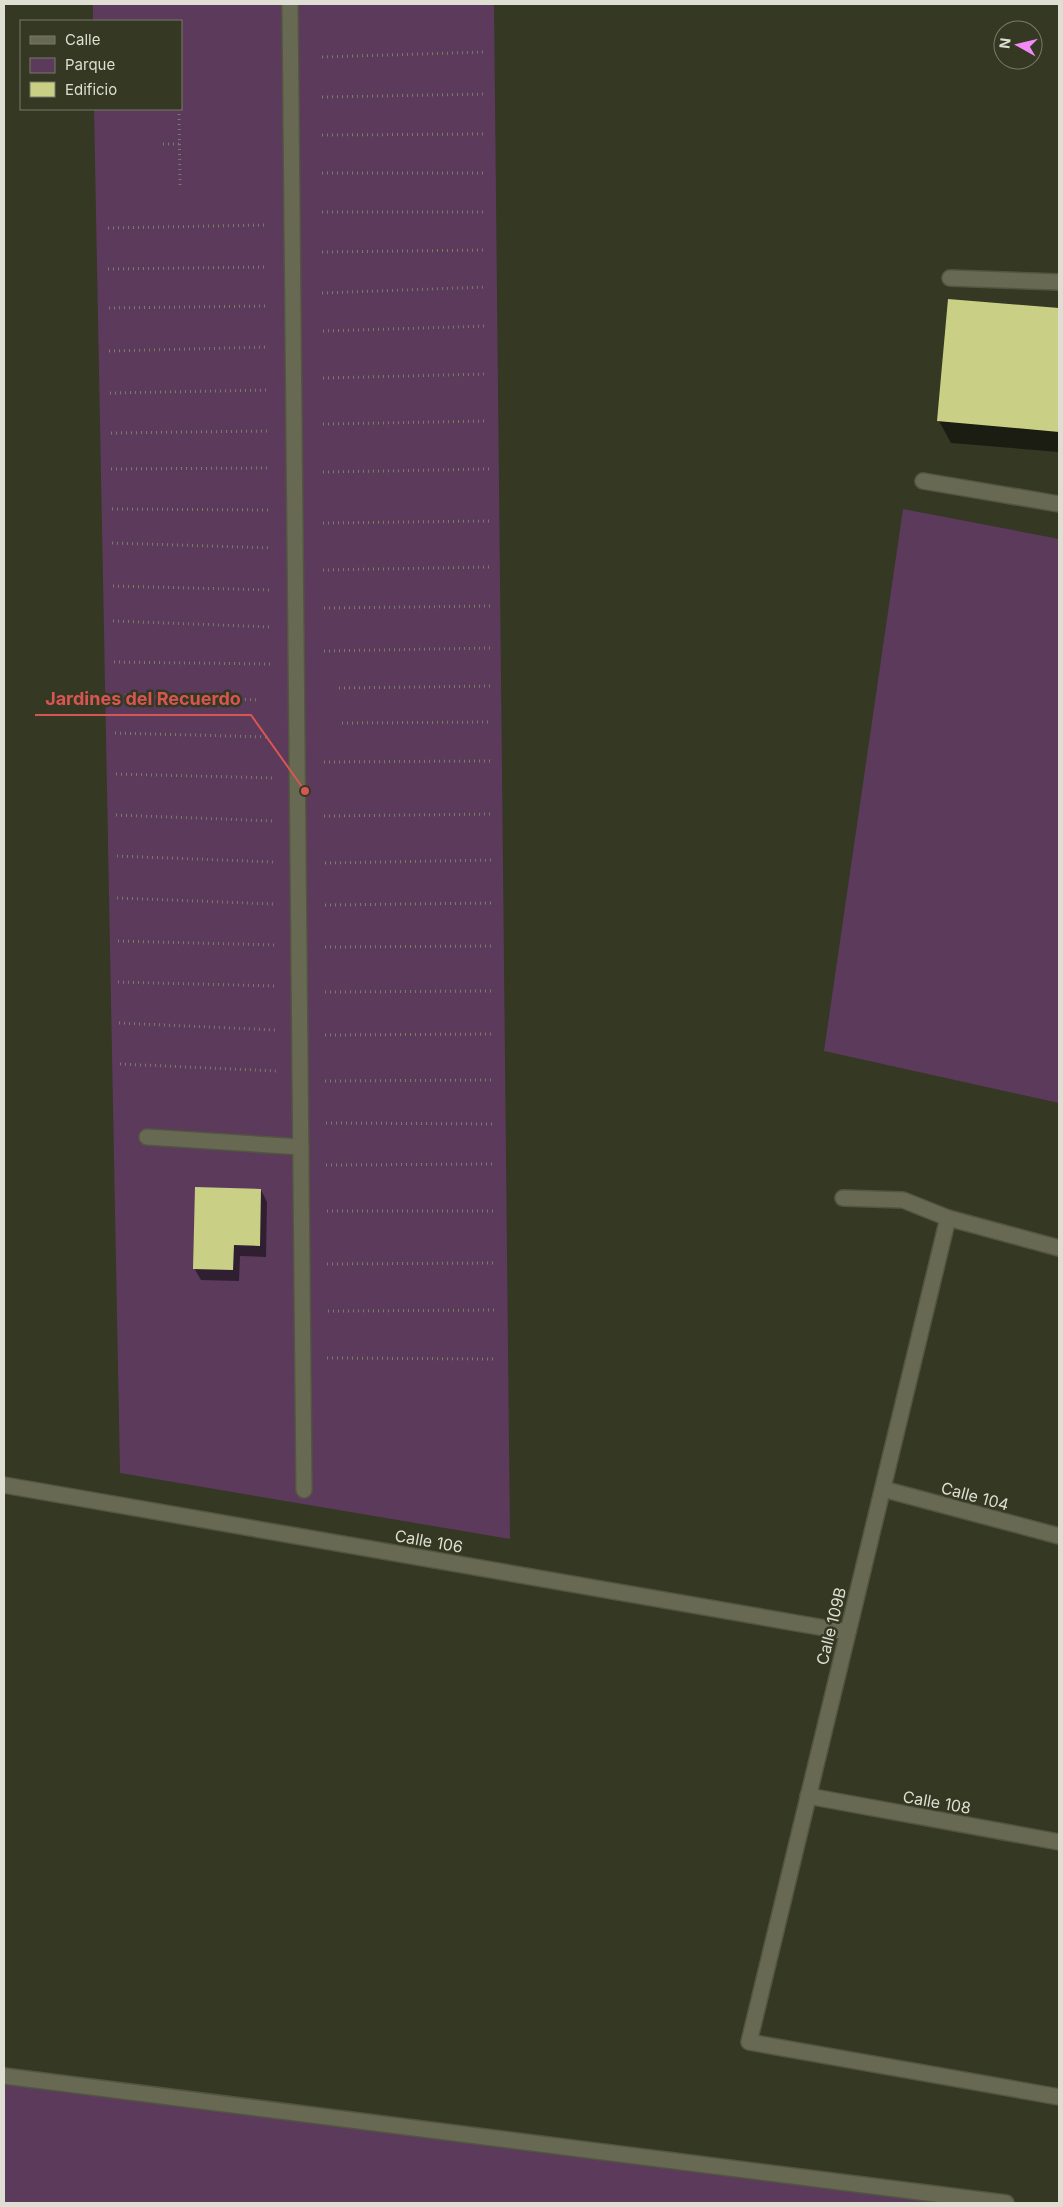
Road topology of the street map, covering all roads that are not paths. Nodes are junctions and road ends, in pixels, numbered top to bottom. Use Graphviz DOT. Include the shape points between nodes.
graph roads {
  1 [pos="290,4"];
  2 [pos="950,278"];
  3 [pos="1059,282"];
  4 [pos="923,481"];
  5 [pos="1059,504"];
  6 [pos="147,1137"];
  7 [pos="301,1147"];
  8 [pos="843,1198"];
  9 [pos="948,1218"];
  10 [pos="1059,1248"];
  11 [pos="4,1485"];
  12 [pos="883,1489"];
  13 [pos="304,1490"];
  14 [pos="1059,1536"];
  15 [pos="848,1632"];
  16 [pos="808,1796"];
  17 [pos="1059,1842"];
  18 [pos="4,2076"];
  19 [pos="1059,2097"];
  20 [pos="1006,2203"];
  1 -- 7 [label="street"];
  2 -- 3 [label="street"];
  4 -- 5 [label="street"];
  6 -- 7 [label="street"];
  7 -- 13 [label="street"];
  8 -- 9 [label="street" via="903,1200"];
  9 -- 10 [label="street"];
  9 -- 12 [label="street, Calle 109B"];
  11 -- 15 [label="street, Calle 106"];
  12 -- 14 [label="street, Calle 104"];
  12 -- 15 [label="street, Calle 109B"];
  15 -- 16 [label="street, Calle 109B"];
  16 -- 17 [label="street, Calle 108"];
  16 -- 19 [label="street, Calle 109B" via="748,2042"];
  18 -- 20 [label="street"];
}
